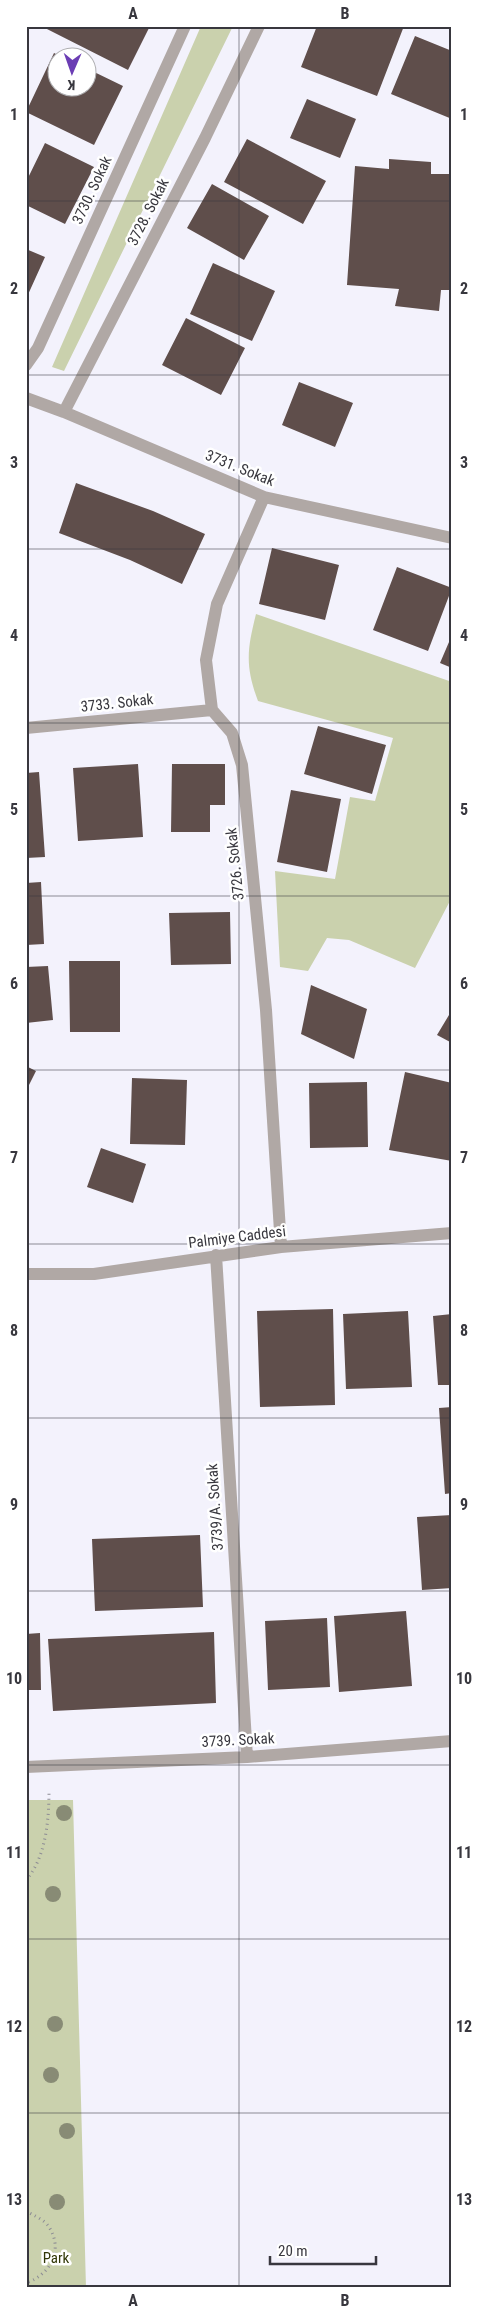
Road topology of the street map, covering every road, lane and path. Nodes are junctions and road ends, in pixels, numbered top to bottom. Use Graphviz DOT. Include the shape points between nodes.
graph roads {
  1 [pos="185,26"];
  2 [pos="259,26"];
  3 [pos="26,364"];
  4 [pos="26,398"];
  5 [pos="64,412"];
  6 [pos="264,497"];
  7 [pos="452,538"];
  8 [pos="212,710"];
  9 [pos="26,728"];
  10 [pos="452,1233"];
  11 [pos="281,1247"];
  12 [pos="216,1255"];
  13 [pos="26,1274"];
  14 [pos="452,1741"];
  15 [pos="247,1757"];
  16 [pos="49,1765"];
  17 [pos="26,1767"];
  18 [pos="26,1880"];
  19 [pos="26,2211"];
  20 [pos="26,2283"];
  1 -- 3 [label="street, 3730. Sokak" via="38,348"];
  2 -- 5 [label="street, 3728. Sokak"];
  4 -- 5 [label="street, 3731. Sokak"];
  5 -- 6 [label="street, 3731. Sokak"];
  6 -- 7 [label="street, 3731. Sokak"];
  6 -- 8 [label="street" via="217,604 206,660"];
  8 -- 9 [label="street, 3733. Sokak"];
  8 -- 11 [label="street, 3726. Sokak" via="232,733 242,765 266,1010"];
  10 -- 11 [label="street, Palmiye Caddesi"];
  11 -- 12 [label="street, Palmiye Caddesi"];
  12 -- 13 [label="street, Palmiye Caddesi" via="94,1274"];
  12 -- 15 [label="street, 3739/A. Sokak"];
  14 -- 15 [label="street, 3739. Sokak"];
  15 -- 16 [label="street, 3739. Sokak"];
  16 -- 17 [label="street, 3739. Sokak"];
  16 -- 18 [label="path" via="46,1831 42,1850"];
  19 -- 20 [label="path" via="48,2225 55,2240 55,2255 49,2269"];
}
